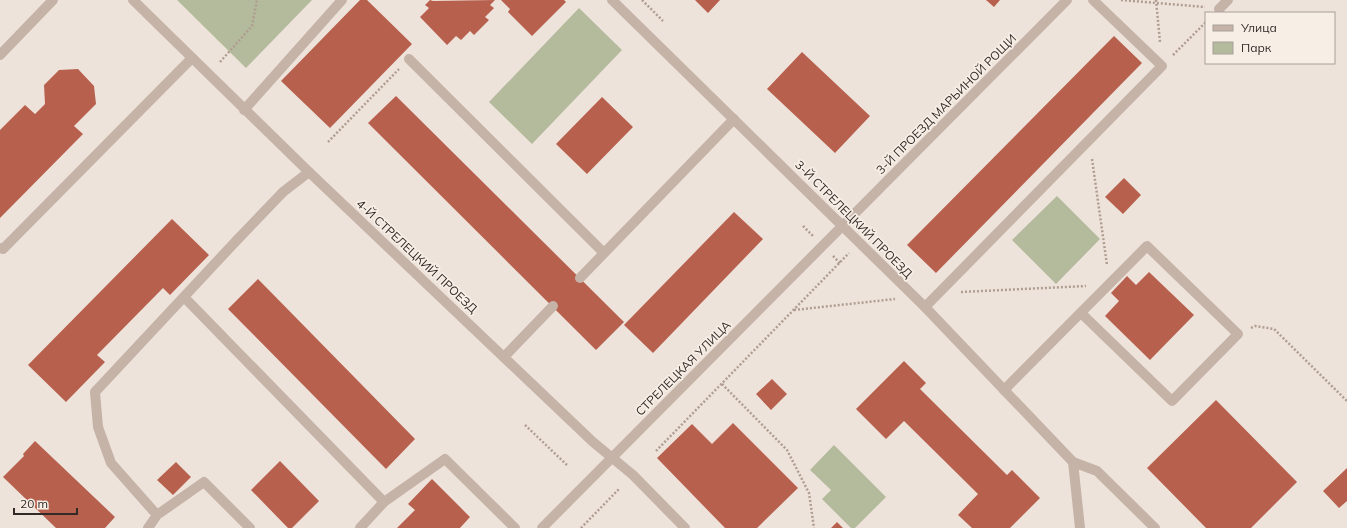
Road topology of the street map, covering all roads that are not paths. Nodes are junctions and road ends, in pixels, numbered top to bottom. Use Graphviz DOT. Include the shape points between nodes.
graph roads {
  1 [pos="53,0"];
  2 [pos="133,0"];
  3 [pos="342,0"];
  4 [pos="612,0"];
  5 [pos="1067,0"];
  6 [pos="1094,0"];
  7 [pos="1228,0"];
  8 [pos="1220,8"];
  9 [pos="0,55"];
  10 [pos="192,58"];
  11 [pos="409,59"];
  12 [pos="244,110"];
  13 [pos="734,119"];
  14 [pos="309,172"];
  15 [pos="843,227"];
  16 [pos="1,251"];
  17 [pos="604,253"];
  18 [pos="580,278"];
  19 [pos="184,297"];
  20 [pos="553,306"];
  21 [pos="925,307"];
  22 [pos="1081,312"];
  23 [pos="504,357"];
  24 [pos="1004,390"];
  25 [pos="612,457"];
  26 [pos="1073,462"];
  27 [pos="384,502"];
  28 [pos="157,515"];
  29 [pos="148,528"];
  30 [pos="250,528"];
  31 [pos="360,528"];
  32 [pos="515,528"];
  33 [pos="542,528"];
  34 [pos="685,528"];
  35 [pos="1080,528"];
  36 [pos="1155,528"];
  1 -- 9 [label="street"];
  2 -- 10 [label="street, 4-Й СТРЕЛЕЦКИЙ ПРОЕЗД"];
  3 -- 12 [label="street"];
  4 -- 13 [label="street, 3-Й СТРЕЛЕЦКИЙ ПРОЕЗД"];
  5 -- 15 [label="street, 3-Й ПРОЕЗД МАРЬИНОЙ РОЩИ"];
  6 -- 21 [label="street" via="1162,66"];
  7 -- 8 [label="street"];
  10 -- 12 [label="street, 4-Й СТРЕЛЕЦКИЙ ПРОЕЗД"];
  10 -- 16 [label="street"];
  11 -- 17 [label="street"];
  12 -- 14 [label="street, 4-Й СТРЕЛЕЦКИЙ ПРОЕЗД"];
  13 -- 15 [label="street, 3-Й СТРЕЛЕЦКИЙ ПРОЕЗД"];
  13 -- 17 [label="street"];
  14 -- 19 [label="street" via="283,192"];
  14 -- 23 [label="street, 4-Й СТРЕЛЕЦКИЙ ПРОЕЗД"];
  15 -- 21 [label="street, 3-Й СТРЕЛЕЦКИЙ ПРОЕЗД"];
  15 -- 25 [label="street, СТРЕЛЕЦКАЯ УЛИЦА"];
  17 -- 18 [label="street"];
  19 -- 27 [label="street"];
  19 -- 28 [label="street" via="95,392 98,427 111,463"];
  20 -- 23 [label="street"];
  21 -- 24 [label="street, 3-Й СТРЕЛЕЦКИЙ ПРОЕЗД"];
  22 -- 22 [label="street" via="1147,246 1238,334 1172,401"];
  22 -- 24 [label="street"];
  23 -- 25 [label="street, 4-Й СТРЕЛЕЦКИЙ ПРОЕЗД"];
  24 -- 26 [label="street, 3-Й СТРЕЛЕЦКИЙ ПРОЕЗД"];
  25 -- 33 [label="street, СТРЕЛЕЦКАЯ УЛИЦА"];
  25 -- 34 [label="street, 4-Й СТРЕЛЕЦКИЙ ПРОЕЗД" via="633,474"];
  26 -- 35 [label="street"];
  26 -- 36 [label="street" via="1097,471"];
  27 -- 31 [label="street"];
  27 -- 32 [label="street" via="445,459"];
  28 -- 29 [label="street"];
  28 -- 30 [label="street" via="204,482"];
}
